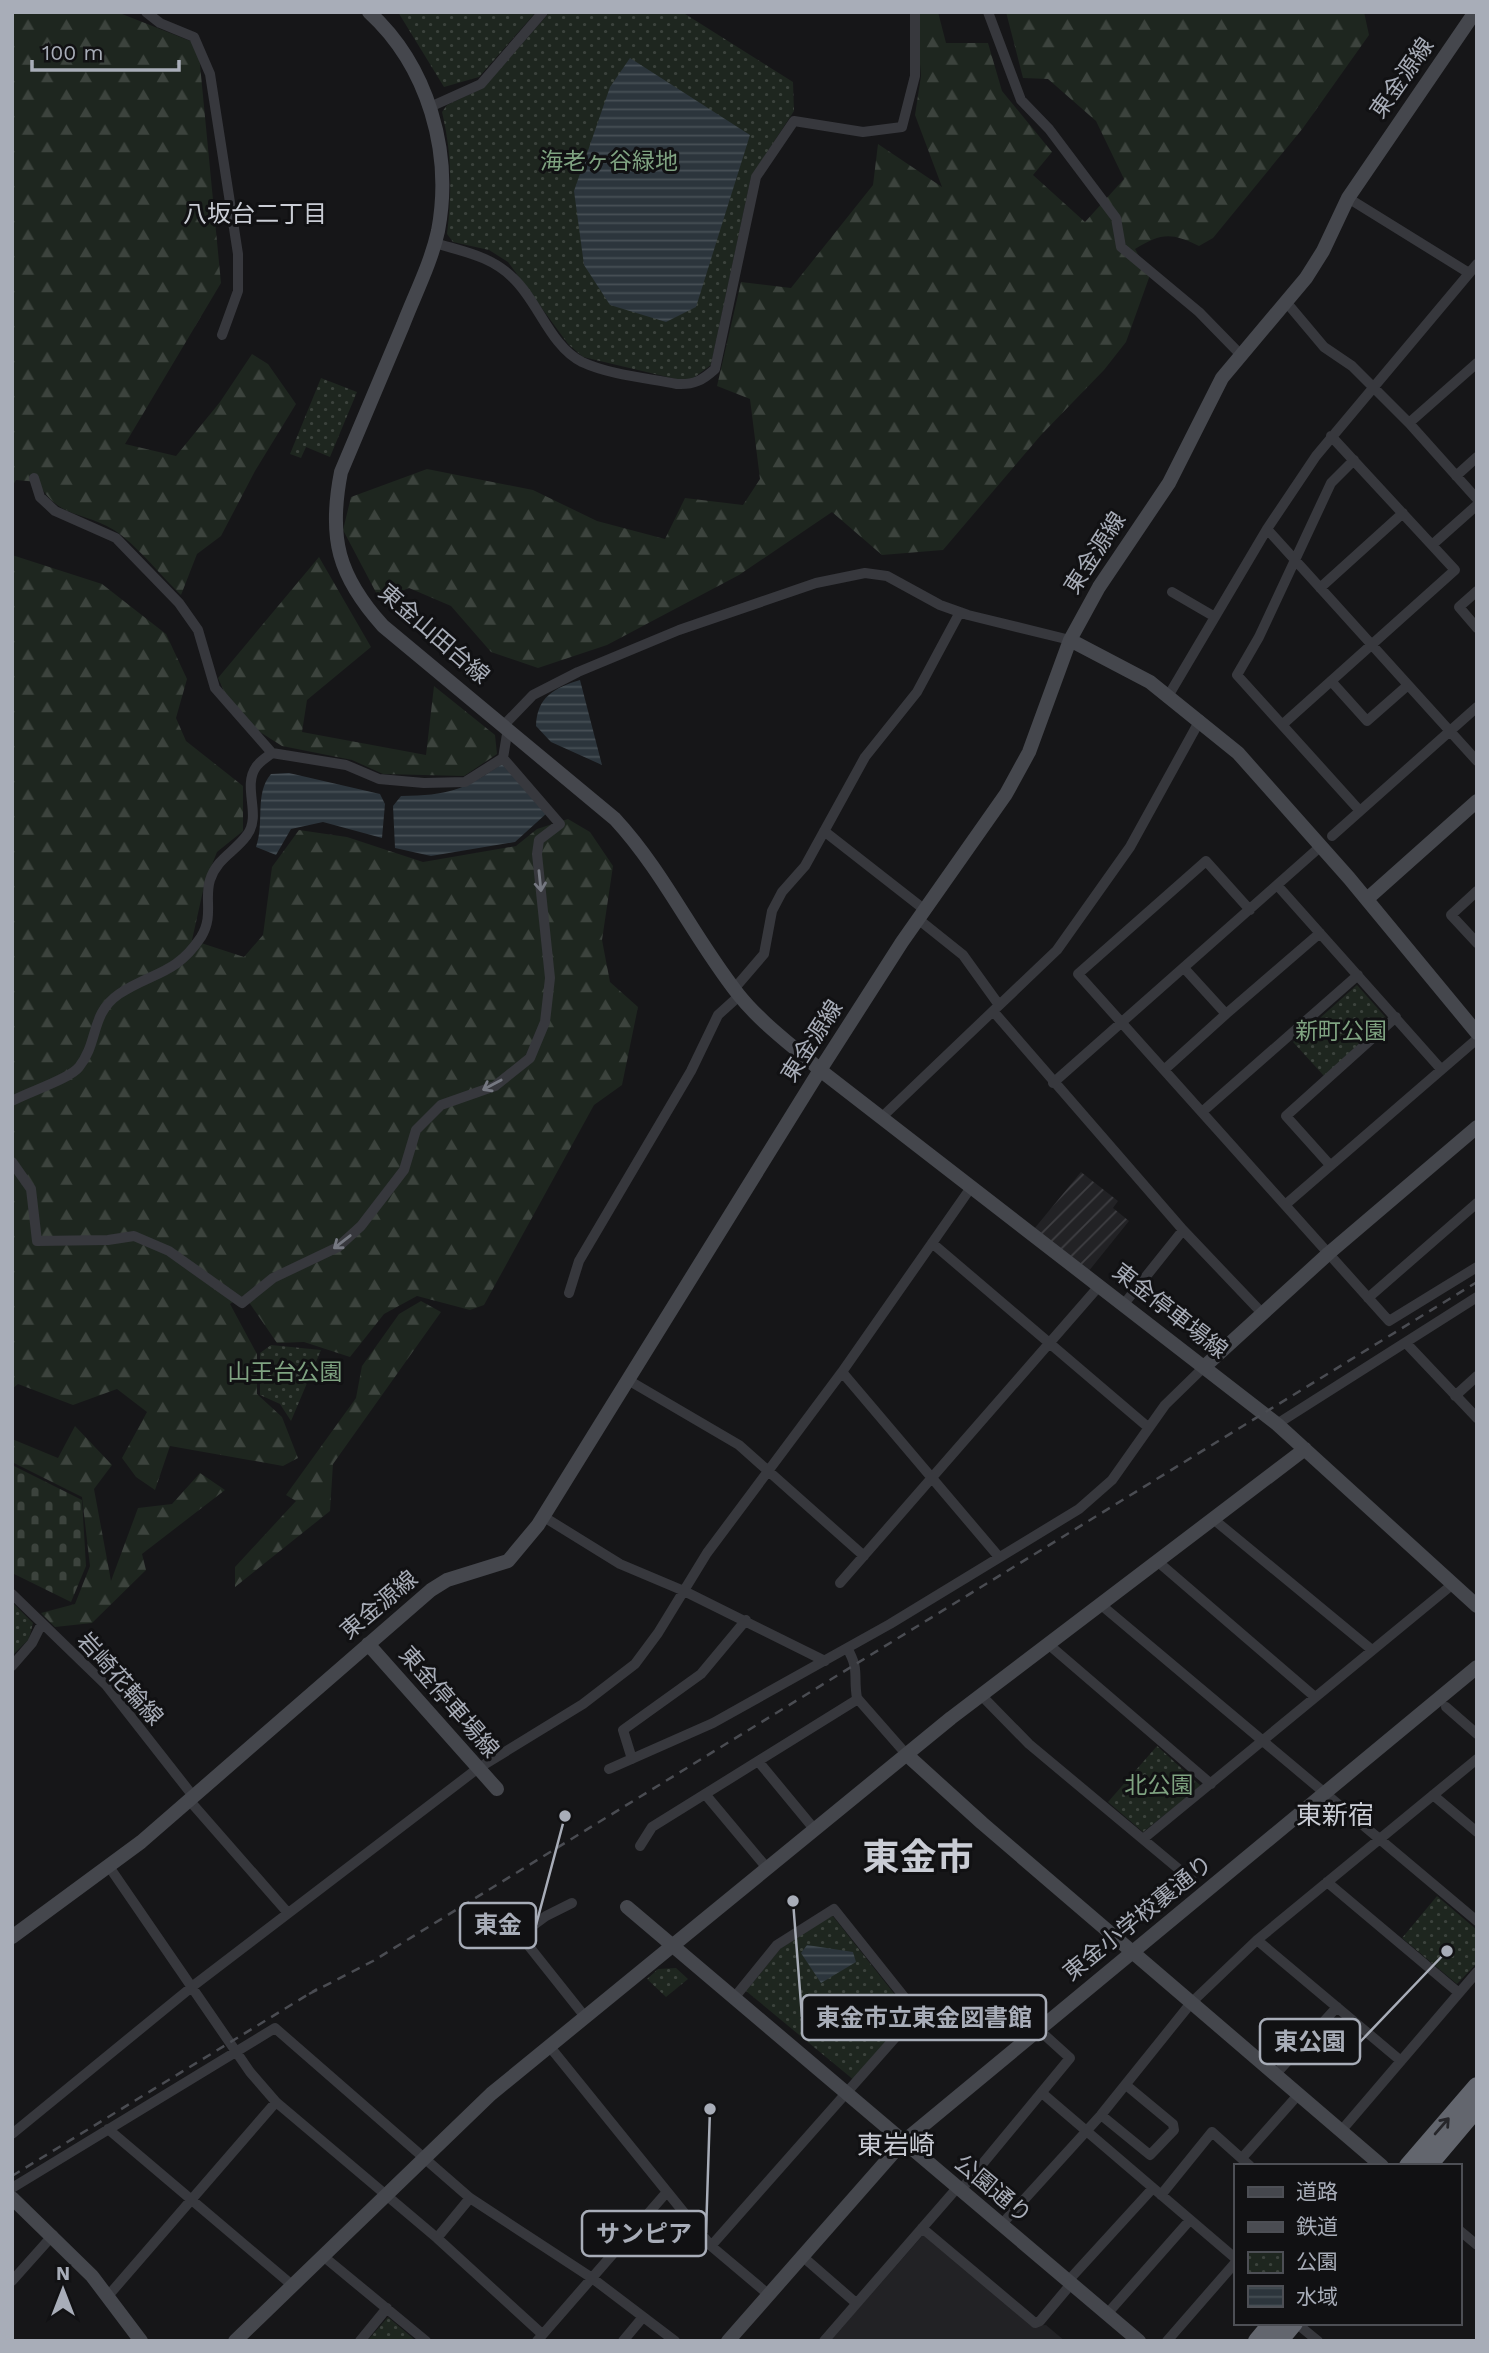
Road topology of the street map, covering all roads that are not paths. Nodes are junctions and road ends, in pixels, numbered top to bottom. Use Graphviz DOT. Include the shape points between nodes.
graph roads {
  1 [pos="146,12"];
  2 [pos="369,12"];
  3 [pos="543,12"];
  4 [pos="915,12"];
  5 [pos="988,12"];
  6 [pos="1474,17"];
  7 [pos="429,107"];
  8 [pos="1348,198"];
  9 [pos="435,243"];
  10 [pos="1477,264"];
  11 [pos="1469,273"];
  12 [pos="1287,303"];
  13 [pos="222,335"];
  14 [pos="1241,355"];
  15 [pos="1477,363"];
  16 [pos="1371,386"];
  17 [pos="1409,423"];
  18 [pos="1331,436"];
  19 [pos="1477,457"];
  20 [pos="1354,460"];
  21 [pos="1456,476"];
  22 [pos="34,478"];
  23 [pos="1477,499"];
  24 [pos="1477,505"];
  25 [pos="1403,513"];
  26 [pos="1267,529"];
  27 [pos="1432,545"];
  28 [pos="1294,558"];
  29 [pos="1320,587"];
  30 [pos="1477,591"];
  31 [pos="1172,592"];
  32 [pos="960,612"];
  33 [pos="1215,617"];
  34 [pos="1477,628"];
  35 [pos="1070,640"];
  36 [pos="1372,645"];
  37 [pos="1331,681"];
  38 [pos="1408,685"];
  39 [pos="1167,698"];
  40 [pos="1477,707"];
  41 [pos="1200,720"];
  42 [pos="1282,725"];
  43 [pos="506,727"];
  44 [pos="1450,731"];
  45 [pos="272,753"];
  46 [pos="503,758"];
  47 [pos="1477,761"];
  48 [pos="1477,801"];
  49 [pos="1360,811"];
  50 [pos="824,831"];
  51 [pos="1326,841"];
  52 [pos="1277,885"];
  53 [pos="1477,891"];
  54 [pos="1367,899"];
  55 [pos="1250,910"];
  56 [pos="921,915"];
  57 [pos="1320,933"];
  58 [pos="1477,943"];
  59 [pos="1184,968"];
  60 [pos="1358,975"];
  61 [pos="737,992"];
  62 [pos="996,1008"];
  63 [pos="1226,1014"];
  64 [pos="1396,1017"];
  65 [pos="1122,1023"];
  66 [pos="1477,1032"];
  67 [pos="1477,1039"];
  68 [pos="1440,1068"];
  69 [pos="820,1070"];
  70 [pos="1164,1070"];
  71 [pos="1053,1083"];
  72 [pos="12,1101"];
  73 [pos="1202,1112"];
  74 [pos="882,1117"];
  75 [pos="1477,1127"];
  76 [pos="12,1162"];
  77 [pos="1330,1165"];
  78 [pos="972,1186"];
  79 [pos="1477,1203"];
  80 [pos="1285,1205"];
  81 [pos="1184,1230"];
  82 [pos="932,1243"];
  83 [pos="1328,1253"];
  84 [pos="1477,1267"];
  85 [pos="1100,1284"];
  86 [pos="569,1293"];
  87 [pos="1477,1297"];
  88 [pos="1368,1298"];
  89 [pos="1124,1304"];
  90 [pos="1262,1313"];
  91 [pos="1048,1343"];
  92 [pos="1406,1343"];
  93 [pos="1204,1367"];
  94 [pos="842,1372"];
  95 [pos="1477,1376"];
  96 [pos="628,1380"];
  97 [pos="1455,1396"];
  98 [pos="1477,1419"];
  99 [pos="1277,1424"];
  100 [pos="1149,1428"];
  101 [pos="1305,1449"];
  102 [pos="769,1469"];
  103 [pos="933,1479"];
  104 [pos="544,1517"];
  105 [pos="1212,1518"];
  106 [pos="863,1556"];
  107 [pos="999,1558"];
  108 [pos="1157,1561"];
  109 [pos="840,1583"];
  110 [pos="1453,1584"];
  111 [pos="684,1591"];
  112 [pos="12,1594"];
  113 [pos="1100,1604"];
  114 [pos="1477,1606"];
  115 [pos="746,1620"];
  116 [pos="42,1623"];
  117 [pos="368,1644"];
  118 [pos="1048,1644"];
  119 [pos="847,1648"];
  120 [pos="1372,1650"];
  121 [pos="825,1661"];
  122 [pos="12,1665"];
  123 [pos="1477,1667"];
  124 [pos="981,1695"];
  125 [pos="1315,1697"];
  126 [pos="858,1699"];
  127 [pos="1446,1707"];
  128 [pos="1477,1734"];
  129 [pos="1263,1740"];
  130 [pos="907,1755"];
  131 [pos="632,1759"];
  132 [pos="1477,1759"];
  133 [pos="758,1761"];
  134 [pos="477,1769"];
  135 [pos="609,1769"];
  136 [pos="1211,1784"];
  137 [pos="497,1789"];
  138 [pos="705,1794"];
  139 [pos="1324,1794"];
  140 [pos="1433,1795"];
  141 [pos="191,1798"];
  142 [pos="815,1830"];
  143 [pos="1477,1832"];
  144 [pos="1143,1839"];
  145 [pos="1380,1839"];
  146 [pos="640,1846"];
  147 [pos="110,1868"];
  148 [pos="767,1868"];
  149 [pos="1193,1881"];
  150 [pos="1327,1882"];
  151 [pos="572,1903"];
  152 [pos="627,1907"];
  153 [pos="288,1913"];
  154 [pos="1477,1921"];
  155 [pos="12,1937"];
  156 [pos="1257,1940"];
  157 [pos="672,1946"];
  158 [pos="1133,1953"];
  159 [pos="1477,1972"];
  160 [pos="193,1986"];
  161 [pos="1459,1993"];
  162 [pos="734,1998"];
  163 [pos="1191,2003"];
  164 [pos="1336,2007"];
  165 [pos="586,2018"];
  166 [pos="1038,2029"];
  167 [pos="550,2047"];
  168 [pos="237,2049"];
  169 [pos="1401,2061"];
  170 [pos="1275,2075"];
  171 [pos="1126,2085"];
  172 [pos="1477,2086"];
  173 [pos="1042,2093"];
  174 [pos="846,2094"];
  175 [pos="1298,2095"];
  176 [pos="276,2102"];
  177 [pos="1477,2108"];
  178 [pos="1101,2115"];
  179 [pos="108,2129"];
  180 [pos="1086,2131"];
  181 [pos="1341,2131"];
  182 [pos="12,2134"];
  183 [pos="902,2142"];
  184 [pos="424,2158"];
  185 [pos="1242,2158"];
  186 [pos="1249,2164"];
  187 [pos="1380,2164"];
  188 [pos="1410,2164"];
  189 [pos="1430,2164"];
  190 [pos="12,2188"];
  191 [pos="958,2189"];
  192 [pos="1157,2192"];
  193 [pos="666,2193"];
  194 [pos="385,2196"];
  195 [pos="12,2198"];
  196 [pos="470,2198"];
  197 [pos="193,2201"];
  198 [pos="1190,2220"];
  199 [pos="1001,2225"];
  200 [pos="922,2228"];
  201 [pos="1461,2232"];
  202 [pos="52,2235"];
  203 [pos="438,2238"];
  204 [pos="1477,2245"];
  205 [pos="711,2246"];
  206 [pos="323,2256"];
  207 [pos="802,2256"];
  208 [pos="1234,2260"];
  209 [pos="1234,2262"];
  210 [pos="592,2278"];
  211 [pos="12,2281"];
  212 [pos="1070,2283"];
  213 [pos="292,2285"];
  214 [pos="768,2294"];
  215 [pos="108,2296"];
  216 [pos="856,2303"];
  217 [pos="387,2308"];
  218 [pos="1107,2314"];
  219 [pos="643,2317"];
  220 [pos="1270,2325"];
  221 [pos="1293,2325"];
  222 [pos="1298,2325"];
  223 [pos="539,2337"];
  224 [pos="141,2341"];
  225 [pos="235,2341"];
  226 [pos="360,2341"];
  227 [pos="426,2341"];
  228 [pos="622,2341"];
  229 [pos="675,2341"];
  230 [pos="728,2341"];
  231 [pos="824,2341"];
  232 [pos="1139,2341"];
  233 [pos="1167,2341"];
  234 [pos="1256,2341"];
  235 [pos="1279,2341"];
  236 [pos="1318,2341"];
  1 -- 13 [label="street" via="194,37 210,74 239,254 239,291"];
  2 -- 7 [label="main road, 東金山田台線" via="400,46"];
  3 -- 7 [label="street" via="481,84"];
  4 -- 9 [label="street" via="915,76 902,127 863,132 794,121 756,177 715,369 705,379 677,384 581,361 564,348 516,280 503,269 486,258"];
  5 -- 14 [label="street" via="1021,100 1049,129 1116,218 1121,247 1199,312"];
  6 -- 8 [label="main road, 東金源線"];
  7 -- 9 [label="main road, 東金山田台線" via="442,180"];
  8 -- 11 [label="street"];
  8 -- 12 [label="main road, 東金源線" via="1323,251"];
  9 -- 43 [label="main road, 東金山田台線" via="341,472 335,500 336,541 342,567 359,600"];
  10 -- 11 [label="street"];
  11 -- 16 [label="street"];
  12 -- 14 [label="main road, 東金源線"];
  12 -- 16 [label="street" via="1324,347"];
  14 -- 35 [label="main road, 東金源線" via="1222,378 1169,483 1098,587"];
  15 -- 17 [label="street"];
  16 -- 17 [label="street"];
  16 -- 18 [label="street"];
  17 -- 21 [label="street"];
  18 -- 20 [label="street"];
  18 -- 26 [label="street"];
  19 -- 21 [label="street"];
  20 -- 25 [label="street"];
  20 -- 28 [label="street" via="1331,483"];
  21 -- 23 [label="street"];
  22 -- 45 [label="street" via="40,497 54,511 116,538 179,603 198,630 215,688"];
  24 -- 27 [label="street"];
  25 -- 27 [label="street"];
  25 -- 29 [label="street"];
  26 -- 28 [label="street"];
  26 -- 33 [label="street"];
  27 -- 36 [label="street" via="1455,570"];
  28 -- 29 [label="street"];
  28 -- 42 [label="street" via="1237,675"];
  29 -- 36 [label="street"];
  30 -- 34 [label="street" via="1459,607"];
  31 -- 33 [label="street"];
  32 -- 35 [label="street"];
  32 -- 43 [label="street" via="887,576 865,573 816,583 679,630 556,681 533,695"];
  32 -- 50 [label="street" via="917,692 865,757"];
  33 -- 39 [label="street"];
  35 -- 39 [label="main road" via="1150,682"];
  35 -- 56 [label="main road, 東金源線" via="1020,770"];
  36 -- 37 [label="street"];
  36 -- 38 [label="street"];
  37 -- 38 [label="street" via="1367,721"];
  37 -- 42 [label="street"];
  38 -- 44 [label="street"];
  39 -- 41 [label="main road"];
  40 -- 44 [label="street"];
  41 -- 51 [label="main road"];
  41 -- 62 [label="street" via="1109,879 1057,950"];
  42 -- 49 [label="street"];
  43 -- 46 [label="street"];
  43 -- 61 [label="main road, 東金山田台線" via="615,819 645,851"];
  44 -- 47 [label="street"];
  44 -- 49 [label="street"];
  45 -- 46 [label="street" via="346,765 379,779 424,783 466,782"];
  45 -- 72 [label="street" via="256,768 251,783 253,821 248,834 221,858 209,881 210,913 202,935 177,965 119,995 99,1014 90,1051 77,1070"];
  46 -- 76 [label="street, one-way" via="560,824 539,841 537,854 550,978 545,1022 530,1058 495,1086 441,1105 416,1130 404,1170 362,1226 338,1247 273,1278 242,1303 169,1251 134,1236 37,1241 31,1189"];
  48 -- 54 [label="main road"];
  49 -- 51 [label="street"];
  50 -- 56 [label="street"];
  50 -- 61 [label="street" via="805,866 782,892 772,911 764,954"];
  51 -- 52 [label="street"];
  51 -- 54 [label="main road"];
  52 -- 55 [label="street"];
  52 -- 57 [label="street"];
  53 -- 58 [label="street" via="1451,915"];
  54 -- 66 [label="main road"];
  55 -- 59 [label="street"];
  55 -- 65 [label="street" via="1206,861 1077,974"];
  56 -- 62 [label="street" via="963,955"];
  56 -- 69 [label="main road, 東金源線"];
  57 -- 60 [label="street"];
  57 -- 63 [label="street"];
  59 -- 63 [label="street"];
  59 -- 65 [label="street"];
  60 -- 64 [label="street"];
  60 -- 73 [label="street"];
  61 -- 69 [label="main road, 東金山田台線"];
  61 -- 86 [label="street" via="718,1015 685,1082 579,1261"];
  62 -- 71 [label="street"];
  62 -- 74 [label="street"];
  63 -- 70 [label="street"];
  64 -- 68 [label="street"];
  64 -- 77 [label="street" via="1286,1116"];
  65 -- 70 [label="street"];
  65 -- 71 [label="street"];
  67 -- 68 [label="street"];
  68 -- 77 [label="street"];
  69 -- 74 [label="main road, 東金停車場線"];
  69 -- 96 [label="main road, 東金源線"];
  70 -- 73 [label="street"];
  71 -- 81 [label="street"];
  73 -- 80 [label="street"];
  74 -- 78 [label="main road, 東金停車場線"];
  75 -- 83 [label="main road"];
  77 -- 80 [label="street"];
  78 -- 82 [label="street"];
  78 -- 85 [label="main road, 東金停車場線"];
  79 -- 88 [label="street"];
  80 -- 83 [label="street"];
  81 -- 89 [label="street"];
  81 -- 90 [label="street"];
  82 -- 91 [label="street"];
  82 -- 94 [label="street"];
  83 -- 88 [label="street"];
  83 -- 90 [label="main road"];
  84 -- 88 [label="street" via="1388,1321"];
  85 -- 89 [label="main road, 東金停車場線"];
  85 -- 91 [label="street"];
  87 -- 92 [label="street"];
  89 -- 93 [label="main road, 東金停車場線"];
  90 -- 93 [label="main road"];
  91 -- 100 [label="street"];
  91 -- 103 [label="street"];
  92 -- 97 [label="street"];
  92 -- 99 [label="street"];
  93 -- 99 [label="main road, 東金停車場線"];
  93 -- 100 [label="street" via="1165,1405"];
  94 -- 102 [label="street"];
  94 -- 103 [label="street"];
  95 -- 97 [label="street"];
  96 -- 102 [label="street" via="739,1445"];
  96 -- 104 [label="main road, 東金源線"];
  97 -- 98 [label="street"];
  99 -- 101 [label="main road, 東金停車場線"];
  100 -- 107 [label="street" via="1096,1496"];
  101 -- 105 [label="main road"];
  101 -- 110 [label="main road, 東金停車場線"];
  102 -- 106 [label="street"];
  102 -- 111 [label="street"];
  103 -- 106 [label="street"];
  103 -- 107 [label="street"];
  104 -- 111 [label="street" via="620,1564"];
  104 -- 117 [label="main road, 東金源線" via="508,1561 438,1585"];
  105 -- 108 [label="main road"];
  105 -- 120 [label="street"];
  106 -- 109 [label="street"];
  107 -- 119 [label="street"];
  108 -- 113 [label="main road"];
  108 -- 125 [label="street"];
  110 -- 114 [label="main road, 東金停車場線"];
  110 -- 120 [label="street"];
  111 -- 115 [label="street"];
  111 -- 134 [label="street" via="635,1664 583,1704"];
  112 -- 116 [label="street, 岩崎花輪線"];
  113 -- 118 [label="main road"];
  113 -- 129 [label="street"];
  115 -- 121 [label="street"];
  115 -- 131 [label="street" via="701,1674 623,1730"];
  116 -- 122 [label="street"];
  116 -- 141 [label="street, 岩崎花輪線" via="106,1685"];
  117 -- 134 [label="main road, 東金停車場線"];
  117 -- 141 [label="main road, 東金源線"];
  118 -- 124 [label="main road"];
  118 -- 136 [label="street"];
  119 -- 121 [label="street"];
  119 -- 126 [label="street" via="858,1672"];
  120 -- 125 [label="street"];
  121 -- 131 [label="street" via="713,1723"];
  123 -- 139 [label="main road, 東金小学校裏通り"];
  124 -- 130 [label="main road"];
  124 -- 144 [label="street" via="1029,1744"];
  125 -- 129 [label="street"];
  126 -- 130 [label="street"];
  126 -- 133 [label="street"];
  127 -- 128 [label="street"];
  129 -- 136 [label="street"];
  129 -- 139 [label="street"];
  130 -- 142 [label="main road"];
  130 -- 158 [label="main road"];
  131 -- 135 [label="street"];
  132 -- 140 [label="street"];
  133 -- 138 [label="street"];
  133 -- 142 [label="street"];
  134 -- 137 [label="main road, 東金停車場線"];
  134 -- 153 [label="street"];
  136 -- 144 [label="street"];
  138 -- 146 [label="street" via="652,1828"];
  138 -- 148 [label="street"];
  139 -- 145 [label="street"];
  139 -- 158 [label="main road, 東金小学校裏通り"];
  140 -- 143 [label="street"];
  140 -- 145 [label="street"];
  141 -- 147 [label="main road, 東金源線"];
  141 -- 153 [label="street, 岩崎花輪線"];
  142 -- 148 [label="main road"];
  144 -- 149 [label="street"];
  145 -- 150 [label="street"];
  145 -- 154 [label="street"];
  147 -- 155 [label="main road, 東金源線"];
  147 -- 160 [label="street"];
  148 -- 157 [label="main road"];
  150 -- 156 [label="street"];
  150 -- 161 [label="street"];
  151 -- 165 [label="street" via="520,1936"];
  152 -- 157 [label="main road, 公園通り"];
  153 -- 160 [label="street"];
  156 -- 163 [label="street"];
  156 -- 164 [label="street"];
  157 -- 162 [label="main road, 公園通り"];
  157 -- 165 [label="main road"];
  158 -- 163 [label="main road"];
  158 -- 166 [label="main road, 東金小学校裏通り"];
  159 -- 161 [label="street"];
  160 -- 168 [label="street"];
  160 -- 182 [label="street"];
  161 -- 169 [label="street"];
  162 -- 174 [label="main road, 公園通り"];
  162 -- 174 [label="street" via="777,1945 834,1909 917,2013"];
  163 -- 170 [label="main road"];
  163 -- 171 [label="street"];
  164 -- 169 [label="street"];
  164 -- 170 [label="street"];
  165 -- 167 [label="main road"];
  166 -- 173 [label="street" via="1070,2058"];
  166 -- 183 [label="main road, 東金小学校裏通り"];
  167 -- 184 [label="main road" via="491,2094"];
  167 -- 193 [label="street"];
  168 -- 176 [label="street"];
  168 -- 179 [label="street"];
  168 -- 184 [label="street" via="275,2028"];
  169 -- 181 [label="street"];
  170 -- 175 [label="main road"];
  171 -- 178 [label="street"];
  171 -- 178 [label="street" via="1173,2124 1174,2130 1150,2155"];
  188 -- 172 [label="highway, one-way"];
  173 -- 180 [label="street"];
  173 -- 191 [label="street"];
  174 -- 183 [label="main road, 公園通り"];
  174 -- 205 [label="street"];
  175 -- 181 [label="main road"];
  175 -- 185 [label="street"];
  176 -- 194 [label="street"];
  176 -- 197 [label="street"];
  177 -- 189 [label="highway"];
  178 -- 180 [label="street"];
  179 -- 190 [label="street"];
  179 -- 197 [label="street"];
  180 -- 192 [label="street"];
  180 -- 199 [label="street"];
  181 -- 187 [label="main road"];
  183 -- 191 [label="main road, 公園通り"];
  183 -- 207 [label="main road, 東金小学校裏通り"];
  184 -- 194 [label="main road"];
  184 -- 196 [label="street"];
  185 -- 186 [label="street"];
  185 -- 192 [label="street" via="1212,2132"];
  191 -- 199 [label="main road, 公園通り"];
  191 -- 200 [label="street"];
  192 -- 198 [label="street"];
  192 -- 212 [label="street"];
  193 -- 205 [label="street"];
  193 -- 210 [label="street"];
  194 -- 203 [label="street"];
  194 -- 206 [label="main road"];
  195 -- 202 [label="main road"];
  196 -- 203 [label="street"];
  196 -- 210 [label="street"];
  197 -- 213 [label="street"];
  197 -- 215 [label="street"];
  198 -- 208 [label="street"];
  198 -- 218 [label="street"];
  199 -- 212 [label="main road, 公園通り"];
  200 -- 212 [label="street" via="1034,2323"];
  200 -- 216 [label="street"];
  201 -- 204 [label="street"];
  202 -- 211 [label="street"];
  202 -- 215 [label="main road"];
  203 -- 223 [label="street"];
  205 -- 214 [label="street"];
  206 -- 213 [label="main road"];
  206 -- 217 [label="street"];
  207 -- 214 [label="main road, 東金小学校裏通り"];
  207 -- 216 [label="street"];
  209 -- 233 [label="street"];
  210 -- 219 [label="street"];
  210 -- 223 [label="street"];
  212 -- 218 [label="main road, 公園通り"];
  213 -- 225 [label="main road"];
  214 -- 230 [label="main road, 東金小学校裏通り"];
  215 -- 224 [label="main road"];
  216 -- 231 [label="street"];
  217 -- 226 [label="street"];
  217 -- 227 [label="street"];
  218 -- 232 [label="main road, 公園通り"];
  219 -- 228 [label="street"];
  219 -- 229 [label="street"];
  220 -- 234 [label="highway"];
  221 -- 235 [label="highway"];
  222 -- 236 [label="street"];
}
